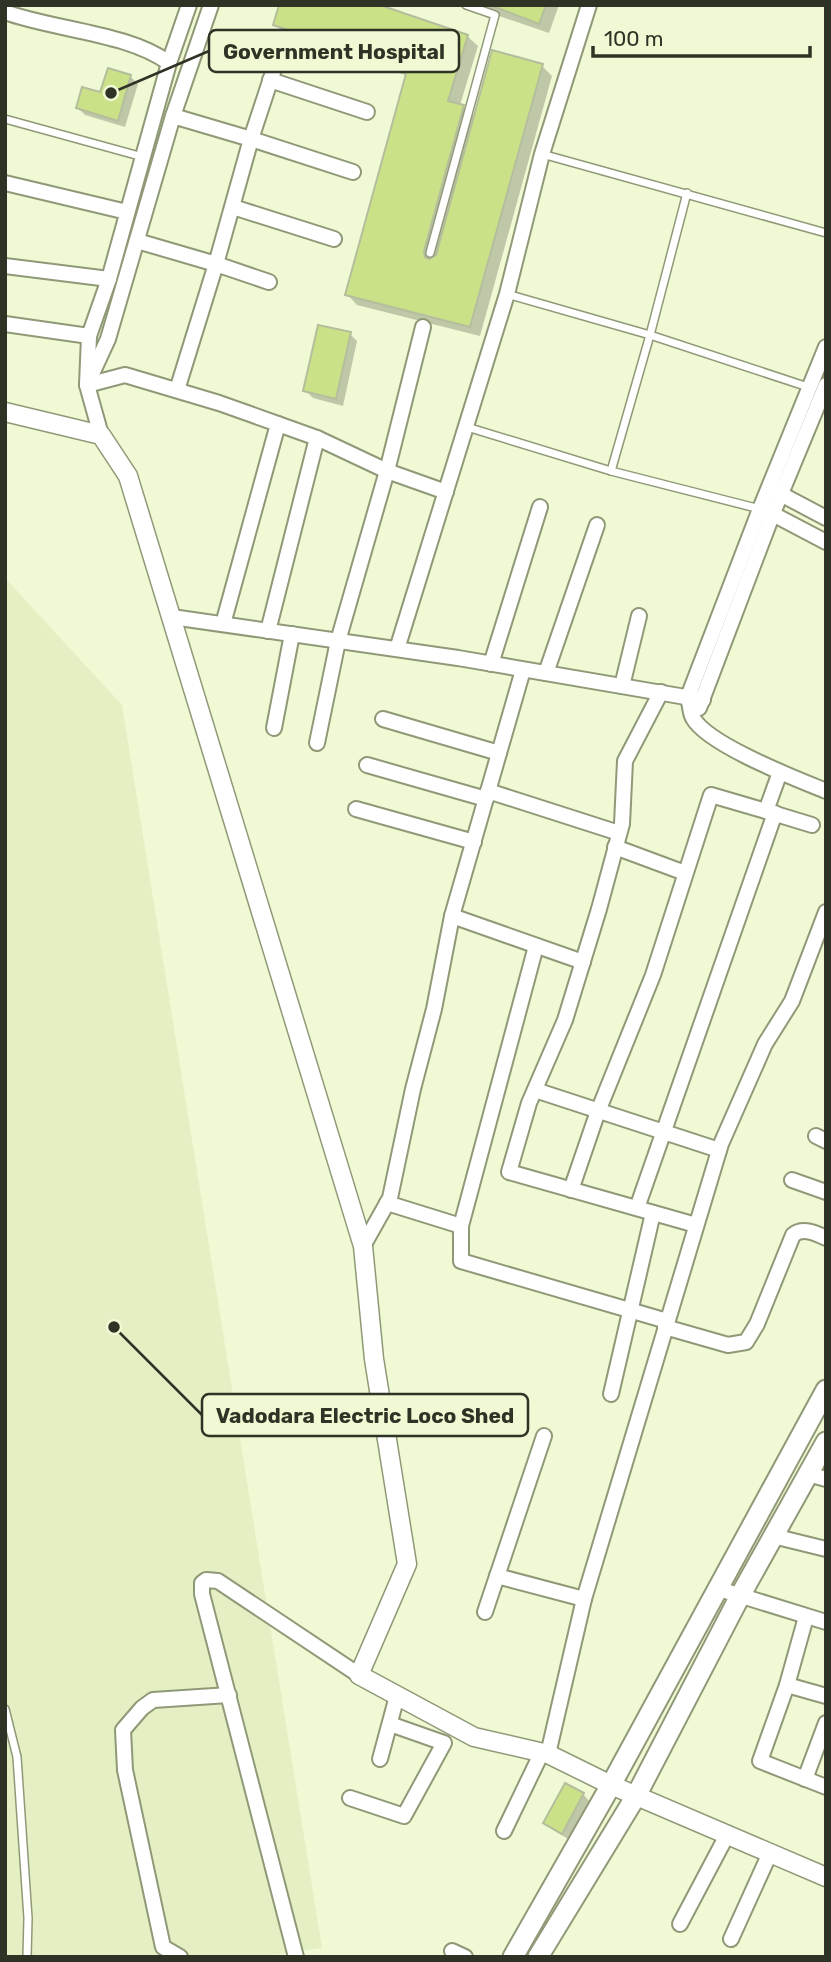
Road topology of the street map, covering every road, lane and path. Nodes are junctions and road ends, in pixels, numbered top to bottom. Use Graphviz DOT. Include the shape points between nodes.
graph roads {
  1 [pos="189,5"];
  2 [pos="466,5"];
  3 [pos="589,5"];
  4 [pos="208,6"];
  5 [pos="5,12"];
  6 [pos="280,51"];
  7 [pos="169,63"];
  8 [pos="270,80"];
  9 [pos="368,112"];
  10 [pos="173,116"];
  11 [pos="5,119"];
  12 [pos="251,139"];
  13 [pos="542,154"];
  14 [pos="143,157"];
  15 [pos="353,172"];
  16 [pos="5,183"];
  17 [pos="687,194"];
  18 [pos="233,206"];
  19 [pos="127,212"];
  20 [pos="826,233"];
  21 [pos="334,239"];
  22 [pos="137,242"];
  23 [pos="430,253"];
  24 [pos="216,264"];
  25 [pos="5,266"];
  26 [pos="109,279"];
  27 [pos="269,282"];
  28 [pos="507,294"];
  29 [pos="5,324"];
  30 [pos="423,327"];
  31 [pos="650,335"];
  32 [pos="89,336"];
  33 [pos="826,347"];
  34 [pos="87,385"];
  35 [pos="820,388"];
  36 [pos="177,390"];
  37 [pos="5,412"];
  38 [pos="278,424"];
  39 [pos="467,427"];
  40 [pos="101,435"];
  41 [pos="317,438"];
  42 [pos="387,471"];
  43 [pos="611,471"];
  44 [pos="775,491"];
  45 [pos="446,492"];
  46 [pos="540,507"];
  47 [pos="767,511"];
  48 [pos="826,518"];
  49 [pos="597,525"];
  50 [pos="826,542"];
  51 [pos="639,615"];
  52 [pos="172,617"];
  53 [pos="223,624"];
  54 [pos="268,631"];
  55 [pos="292,634"];
  56 [pos="338,641"];
  57 [pos="397,649"];
  58 [pos="491,664"];
  59 [pos="523,670"];
  60 [pos="546,673"];
  61 [pos="622,686"];
  62 [pos="661,692"];
  63 [pos="695,699"];
  64 [pos="383,719"];
  65 [pos="274,729"];
  66 [pos="317,743"];
  67 [pos="499,752"];
  68 [pos="367,765"];
  69 [pos="780,772"];
  70 [pos="826,791"];
  71 [pos="487,795"];
  72 [pos="356,809"];
  73 [pos="771,812"];
  74 [pos="811,825"];
  75 [pos="617,841"];
  76 [pos="474,842"];
  77 [pos="685,873"];
  78 [pos="826,912"];
  79 [pos="452,916"];
  80 [pos="536,946"];
  81 [pos="583,962"];
  82 [pos="535,1090"];
  83 [pos="599,1110"];
  84 [pos="664,1133"];
  85 [pos="719,1150"];
  86 [pos="792,1180"];
  87 [pos="570,1189"];
  88 [pos="826,1192"];
  89 [pos="387,1203"];
  90 [pos="637,1208"];
  91 [pos="653,1213"];
  92 [pos="696,1225"];
  93 [pos="461,1226"];
  94 [pos="826,1238"];
  95 [pos="363,1246"];
  96 [pos="630,1310"];
  97 [pos="666,1324"];
  98 [pos="826,1390"];
  99 [pos="611,1394"];
  100 [pos="544,1436"];
  101 [pos="826,1442"];
  102 [pos="817,1476"];
  103 [pos="773,1536"];
  104 [pos="826,1549"];
  105 [pos="497,1576"];
  106 [pos="719,1589"];
  107 [pos="740,1596"];
  108 [pos="584,1599"];
  109 [pos="485,1612"];
  110 [pos="806,1617"];
  111 [pos="826,1622"];
  112 [pos="359,1675"];
  113 [pos="787,1685"];
  114 [pos="229,1695"];
  115 [pos="397,1696"];
  116 [pos="826,1696"];
  117 [pos="5,1709"];
  118 [pos="826,1723"];
  119 [pos="390,1724"];
  120 [pos="545,1753"];
  121 [pos="380,1759"];
  122 [pos="805,1779"];
  123 [pos="611,1785"];
  124 [pos="826,1787"];
  125 [pos="636,1796"];
  126 [pos="350,1798"];
  127 [pos="504,1831"];
  128 [pos="727,1835"];
  129 [pos="771,1853"];
  130 [pos="825,1873"];
  131 [pos="680,1924"];
  132 [pos="731,1939"];
  133 [pos="27,1957"];
  134 [pos="180,1957"];
  135 [pos="296,1957"];
  136 [pos="513,1957"];
  137 [pos="538,1957"];
  1 -- 7 [label="street"];
  2 -- 23 [label="lane" via="495,15"];
  3 -- 13 [label="street"];
  4 -- 10 [label="street"];
  5 -- 7 [label="street" via="107,38 159,55"];
  6 -- 8 [label="street"];
  7 -- 14 [label="street"];
  8 -- 9 [label="street"];
  8 -- 12 [label="street"];
  10 -- 12 [label="street"];
  10 -- 22 [label="street"];
  11 -- 14 [label="lane"];
  12 -- 15 [label="street"];
  12 -- 18 [label="street"];
  13 -- 17 [label="lane"];
  13 -- 28 [label="street"];
  14 -- 19 [label="street"];
  16 -- 19 [label="street"];
  17 -- 20 [label="lane"];
  17 -- 31 [label="lane"];
  18 -- 21 [label="street"];
  18 -- 24 [label="street"];
  19 -- 26 [label="street"];
  22 -- 24 [label="street"];
  22 -- 34 [label="street" via="108,339"];
  24 -- 27 [label="street"];
  24 -- 36 [label="street"];
  25 -- 26 [label="street"];
  26 -- 32 [label="street"];
  28 -- 31 [label="lane"];
  28 -- 39 [label="street"];
  29 -- 32 [label="street"];
  30 -- 42 [label="street"];
  31 -- 35 [label="lane"];
  31 -- 43 [label="lane"];
  32 -- 34 [label="street"];
  33 -- 35 [label="street"];
  34 -- 36 [label="street" via="125,375"];
  34 -- 40 [label="street"];
  35 -- 44 [label="street"];
  36 -- 38 [label="street"];
  37 -- 40 [label="street"];
  38 -- 41 [label="street"];
  38 -- 53 [label="street"];
  39 -- 43 [label="lane"];
  39 -- 45 [label="street"];
  40 -- 52 [label="street" via="128,475"];
  41 -- 42 [label="street"];
  41 -- 54 [label="street"];
  42 -- 45 [label="street"];
  42 -- 56 [label="street"];
  43 -- 47 [label="lane"];
  44 -- 47 [label="street"];
  44 -- 48 [label="street"];
  45 -- 57 [label="street"];
  46 -- 58 [label="street"];
  47 -- 50 [label="street"];
  47 -- 63 [label="street"];
  49 -- 60 [label="street"];
  51 -- 61 [label="street"];
  52 -- 53 [label="street"];
  52 -- 95 [label="street"];
  53 -- 54 [label="street"];
  54 -- 55 [label="street"];
  55 -- 56 [label="street"];
  55 -- 65 [label="street"];
  56 -- 57 [label="street"];
  56 -- 66 [label="street"];
  57 -- 58 [label="street"];
  58 -- 59 [label="street"];
  59 -- 60 [label="street"];
  59 -- 67 [label="street"];
  60 -- 61 [label="street"];
  61 -- 62 [label="street"];
  62 -- 63 [label="street"];
  62 -- 75 [label="street" via="625,761"];
  63 -- 69 [label="street" via="694,719 722,742"];
  64 -- 67 [label="street"];
  67 -- 71 [label="street"];
  68 -- 71 [label="street"];
  69 -- 70 [label="street"];
  69 -- 73 [label="street"];
  71 -- 75 [label="street"];
  71 -- 76 [label="street"];
  72 -- 76 [label="street"];
  73 -- 74 [label="street"];
  73 -- 77 [label="street" via="711,795"];
  73 -- 84 [label="street"];
  75 -- 77 [label="street"];
  75 -- 81 [label="street"];
  76 -- 79 [label="street"];
  77 -- 83 [label="street" via="653,975"];
  78 -- 85 [label="street" via="792,1001 765,1044"];
  79 -- 80 [label="street"];
  79 -- 89 [label="street"];
  80 -- 81 [label="street"];
  80 -- 93 [label="street"];
  81 -- 82 [label="street" via="565,1020"];
  82 -- 83 [label="street"];
  82 -- 87 [label="street" via="509,1172"];
  83 -- 84 [label="street"];
  83 -- 87 [label="street"];
  84 -- 85 [label="street"];
  84 -- 90 [label="street"];
  85 -- 92 [label="street"];
  86 -- 88 [label="street"];
  87 -- 90 [label="street"];
  89 -- 93 [label="street"];
  89 -- 95 [label="street"];
  90 -- 91 [label="street"];
  91 -- 92 [label="street"];
  91 -- 96 [label="street"];
  92 -- 97 [label="street"];
  93 -- 96 [label="street" via="461,1261"];
  94 -- 97 [label="street" via="806,1231 793,1234 758,1324 746,1342 728,1345"];
  95 -- 112 [label="street" via="374,1359 407,1564"];
  96 -- 97 [label="street"];
  96 -- 99 [label="street"];
  97 -- 108 [label="street"];
  98 -- 106 [label="main road"];
  100 -- 105 [label="street"];
  101 -- 102 [label="main road"];
  102 -- 103 [label="main road"];
  103 -- 104 [label="street"];
  103 -- 107 [label="main road"];
  105 -- 108 [label="street"];
  105 -- 109 [label="street"];
  106 -- 107 [label="street"];
  106 -- 123 [label="main road"];
  107 -- 110 [label="street"];
  107 -- 125 [label="main road"];
  108 -- 120 [label="street"];
  110 -- 111 [label="street"];
  110 -- 113 [label="street"];
  112 -- 114 [label="street" via="218,1581 206,1580 202,1594"];
  112 -- 115 [label="street"];
  113 -- 116 [label="street"];
  113 -- 122 [label="street" via="760,1761"];
  114 -- 134 [label="street" via="153,1700 123,1730 125,1770 163,1947"];
  114 -- 135 [label="street"];
  115 -- 119 [label="street"];
  115 -- 120 [label="street" via="474,1737"];
  117 -- 133 [label="lane" via="17,1758"];
  118 -- 122 [label="street"];
  119 -- 121 [label="street"];
  119 -- 126 [label="street" via="444,1743 404,1816"];
  120 -- 123 [label="street"];
  120 -- 127 [label="street"];
  122 -- 124 [label="street"];
  123 -- 125 [label="street"];
  123 -- 136 [label="main road"];
  125 -- 128 [label="street"];
  125 -- 137 [label="main road"];
  128 -- 129 [label="street"];
  128 -- 131 [label="street"];
  129 -- 130 [label="street"];
  129 -- 132 [label="street"];
}
